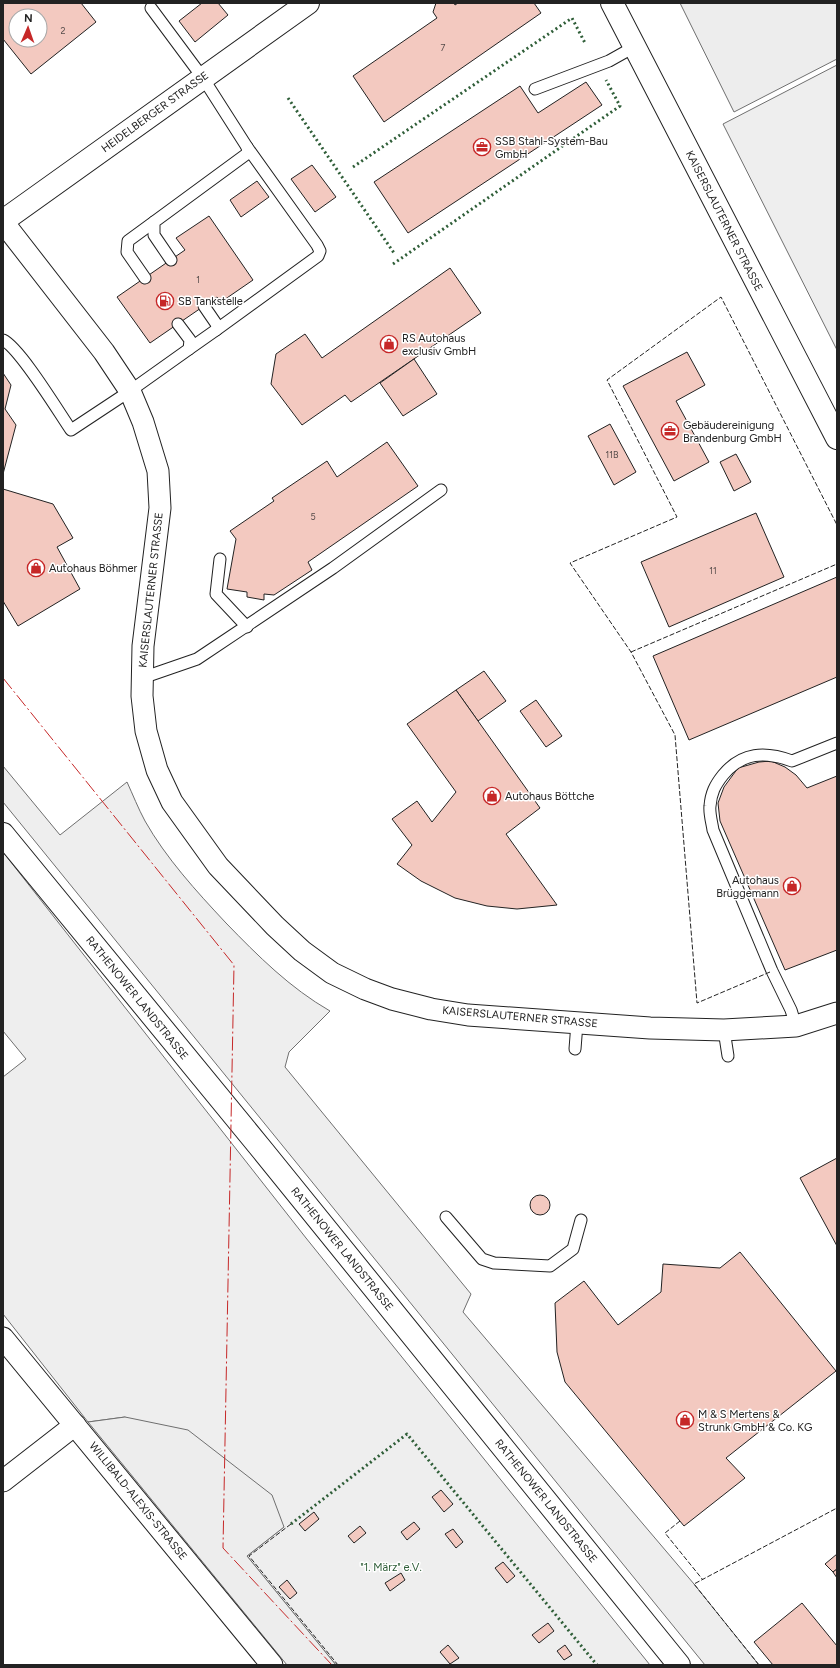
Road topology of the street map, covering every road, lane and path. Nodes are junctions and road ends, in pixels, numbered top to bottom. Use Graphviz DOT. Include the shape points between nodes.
graph roads {
  1 [pos="308,3"];
  2 [pos="612,3"];
  3 [pos="151,8"];
  4 [pos="634,47"];
  5 [pos="203,78"];
  6 [pos="535,89"];
  7 [pos="247,147"];
  8 [pos="3,222"];
  9 [pos="154,222"];
  10 [pos="171,260"];
  11 [pos="145,278"];
  12 [pos="204,306"];
  13 [pos="178,324"];
  14 [pos="216,330"];
  15 [pos="3,340"];
  16 [pos="190,349"];
  17 [pos="130,391"];
  18 [pos="837,438"];
  19 [pos="441,490"];
  20 [pos="220,559"];
  21 [pos="247,627"];
  22 [pos="142,678"];
  23 [pos="837,743"];
  24 [pos="3,834"];
  25 [pos="837,1013"];
  26 [pos="577,1023"];
  27 [pos="796,1026"];
  28 [pos="724,1030"];
  29 [pos="575,1049"];
  30 [pos="728,1056"];
  31 [pos="446,1217"];
  32 [pos="581,1220"];
  33 [pos="3,1338"];
  34 [pos="75,1425"];
  35 [pos="3,1481"];
  36 [pos="272,1665"];
  37 [pos="679,1665"];
  1 -- 5 [label="main road, HEIDELBERGER STRASSE"];
  2 -- 4 [label="main road, KAISERSLAUTERNER STRASSE"];
  3 -- 5 [label="lane"];
  4 -- 6 [label="lane" via="609,61"];
  4 -- 18 [label="main road, KAISERSLAUTERNER STRASSE"];
  5 -- 7 [label="lane"];
  5 -- 8 [label="main road, HEIDELBERGER STRASSE"];
  7 -- 9 [label="lane" via="248,153"];
  7 -- 14 [label="lane" via="320,251 318,256"];
  8 -- 17 [label="street, KAISERSLAUTERNER STRASSE" via="104,352"];
  9 -- 10 [label="lane" via="154,235"];
  9 -- 11 [label="lane" via="128,241 127,252"];
  12 -- 14 [label="lane" via="217,325"];
  13 -- 16 [label="lane" via="190,340"];
  14 -- 16 [label="lane"];
  15 -- 17 [label="lane" via="22,358 71,430"];
  16 -- 17 [label="lane"];
  17 -- 22 [label="street, KAISERSLAUTERNER STRASSE" via="143,422 158,471 160,508 143,646"];
  19 -- 21 [label="lane"];
  20 -- 21 [label="lane" via="216,594"];
  21 -- 22 [label="lane" via="197,659"];
  22 -- 26 [label="street, KAISERSLAUTERNER STRASSE" via="146,731 157,770 172,802 218,866 302,951 332,973 392,999 432,1009 468,1014"];
  23 -- 27 [label="lane" via="792,760 763,754 744,758 731,766 714,786 709,807 713,830"];
  24 -- 37 [label="main road, RATHENOWER LANDSTRASSE"];
  25 -- 27 [label="street, KAISERSLAUTERNER STRASSE"];
  26 -- 28 [label="street, KAISERSLAUTERNER STRASSE"];
  26 -- 29 [label="lane"];
  27 -- 28 [label="street, KAISERSLAUTERNER STRASSE"];
  28 -- 30 [label="lane"];
  31 -- 32 [label="lane" via="482,1259 494,1263 550,1266 573,1249"];
  33 -- 34 [label="street, WILLIBALD-ALEXIS-STRASSE"];
  34 -- 35 [label="street"];
  34 -- 36 [label="street, WILLIBALD-ALEXIS-STRASSE"];
}
